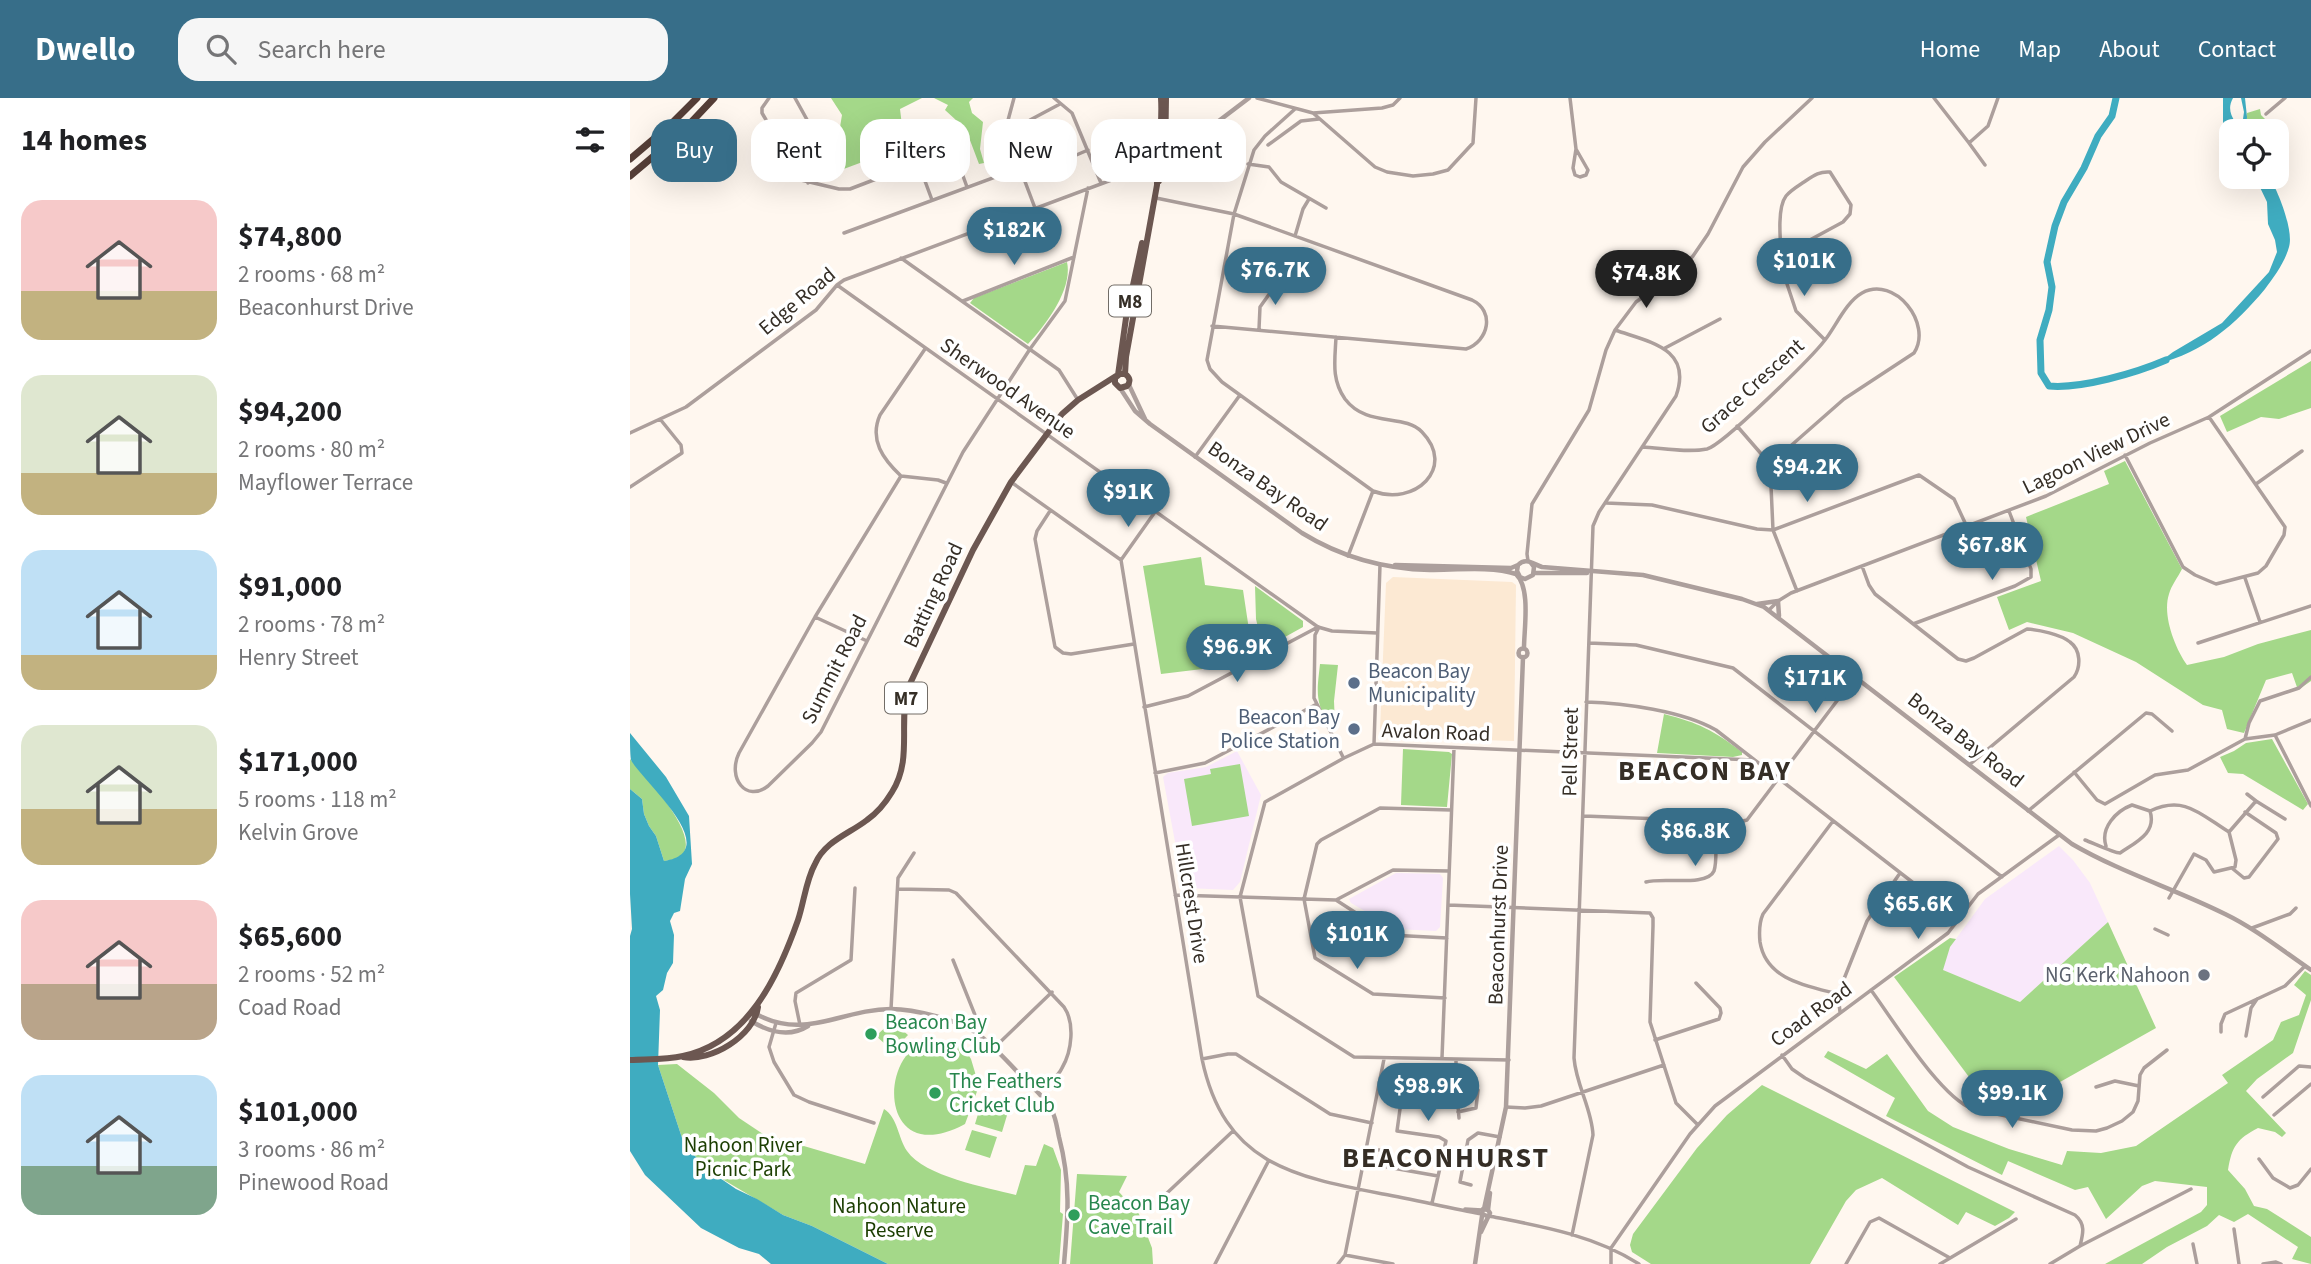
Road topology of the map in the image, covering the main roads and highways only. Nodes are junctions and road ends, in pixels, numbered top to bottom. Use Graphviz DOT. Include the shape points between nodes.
graph roads {
  1 [pos="697,98"];
  2 [pos="714,98"];
  3 [pos="1164,98"];
  4 [pos="1163,119"];
  5 [pos="1166,119"];
  6 [pos="630,159"];
  7 [pos="630,176"];
  8 [pos="1157,182"];
  9 [pos="1120,375"];
  10 [pos="1119,387"];
  11 [pos="1086,395"];
  12 [pos="630,1060"];
  1 -- 6 [label="highway"];
  2 -- 7 [label="highway"];
  3 -- 4 [label="main road, M8"];
  3 -- 5 [label="main road, M8"];
  8 -- 9 [label="main road, M8"];
  9 -- 10 [label="main road" via="1115,383"];
  9 -- 10 [label="main road, Batting Road" via="1130,380 1129,385"];
  9 -- 11 [label="main road, Batting Road"];
  10 -- 11 [label="main road, Batting Road"];
  11 -- 12 [label="main road, Batting Road / M7" via="1045,434 996,506 913,675 905,702 905,751 898,781 875,813 834,841 816,860 793,931 752,1017 715,1045 682,1057"];
}
